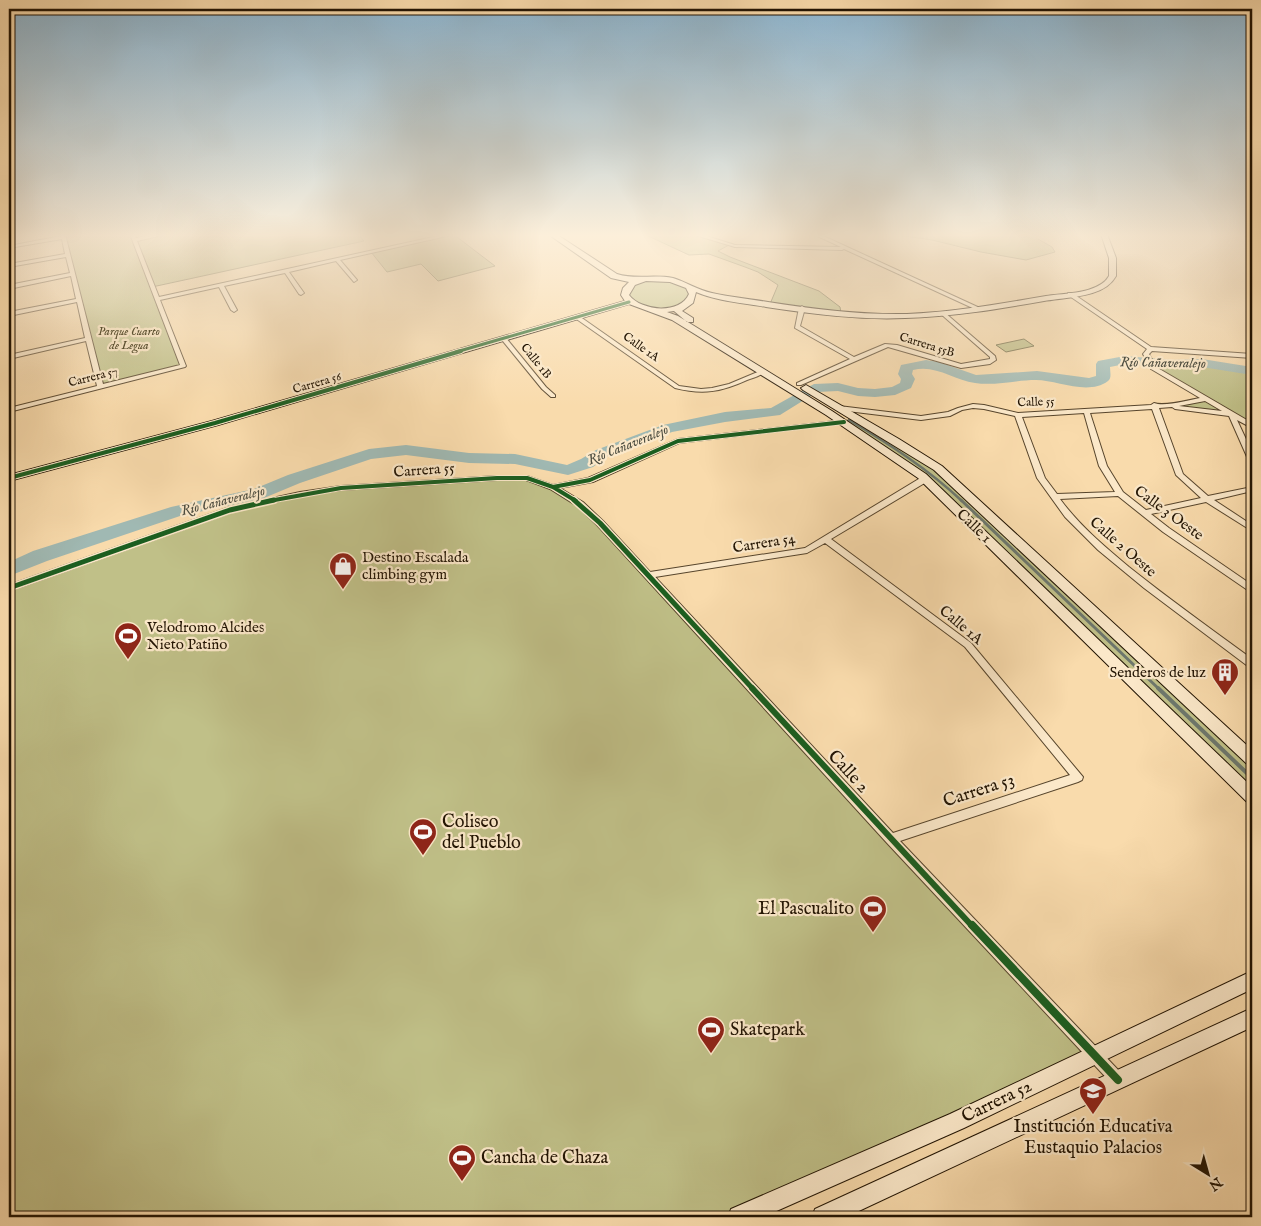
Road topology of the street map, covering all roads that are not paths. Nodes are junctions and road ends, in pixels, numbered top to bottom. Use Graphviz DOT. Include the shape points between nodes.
graph roads {
  1 [pos="76,291"];
  2 [pos="154,291"];
  3 [pos="193,291"];
  4 [pos="224,291"];
  5 [pos="691,291"];
  6 [pos="700,291"];
  7 [pos="940,291"];
  8 [pos="1083,291"];
  9 [pos="625,292"];
  10 [pos="1070,294"];
  11 [pos="717,296"];
  12 [pos="157,299"];
  13 [pos="78,300"];
  14 [pos="691,300"];
  15 [pos="629,302"];
  16 [pos="681,307"];
  17 [pos="802,308"];
  18 [pos="979,309"];
  19 [pos="234,310"];
  20 [pos="654,310"];
  21 [pos="9,314"];
  22 [pos="944,314"];
  23 [pos="577,317"];
  24 [pos="87,339"];
  25 [pos="504,339"];
  26 [pos="1148,352"];
  27 [pos="1252,356"];
  28 [pos="9,357"];
  29 [pos="855,360"];
  30 [pos="762,372"];
  31 [pos="100,387"];
  32 [pos="798,387"];
  33 [pos="553,396"];
  34 [pos="1207,399"];
  35 [pos="1154,405"];
  36 [pos="1165,406"];
  37 [pos="9,410"];
  38 [pos="834,410"];
  39 [pos="1086,410"];
  40 [pos="1231,414"];
  41 [pos="1018,415"];
  42 [pos="844,422"];
  43 [pos="1252,426"];
  44 [pos="1252,459"];
  45 [pos="9,478"];
  46 [pos="925,479"];
  47 [pos="553,488"];
  48 [pos="1252,489"];
  49 [pos="1120,494"];
  50 [pos="1054,498"];
  51 [pos="1207,499"];
  52 [pos="1144,513"];
  53 [pos="1252,528"];
  54 [pos="825,539"];
  55 [pos="649,575"];
  56 [pos="9,588"];
  57 [pos="1252,588"];
  58 [pos="1252,664"];
  59 [pos="1252,759"];
  60 [pos="1078,777"];
  61 [pos="1232,777"];
  62 [pos="1252,797"];
  63 [pos="1252,801"];
  64 [pos="891,839"];
  65 [pos="1252,980"];
  66 [pos="1252,1017"];
  67 [pos="1095,1055"];
  68 [pos="1118,1080"];
  69 [pos="740,1217"];
  70 [pos="823,1217"];
  1 -- 13 [label="street"];
  2 -- 12 [label="street"];
  3 -- 12 [label="street"];
  4 -- 19 [label="street"];
  5 -- 14 [label="main road"];
  6 -- 11 [label="main road"];
  7 -- 18 [label="street"];
  8 -- 10 [label="main road"];
  9 -- 15 [label="main road"];
  10 -- 18 [label="main road"];
  10 -- 26 [label="street"];
  11 -- 14 [label="main road"];
  11 -- 17 [label="main road"];
  12 -- 31 [label="street, Carrera 57" via="183,366"];
  13 -- 21 [label="street"];
  13 -- 24 [label="street"];
  14 -- 16 [label="main road"];
  15 -- 20 [label="main road, Calle 1"];
  15 -- 23 [label="main road, Carrera 56"];
  16 -- 20 [label="main road"];
  16 -- 32 [label="main road, Calle 1" via="678,311 682,315"];
  17 -- 22 [label="main road" via="874,316"];
  17 -- 29 [label="street" via="797,327"];
  18 -- 22 [label="main road"];
  20 -- 30 [label="main road, Calle 1" via="675,318"];
  22 -- 29 [label="street, Carrera 55B" via="993,357 990,362 961,366 887,345"];
  23 -- 25 [label="main road, Carrera 56"];
  23 -- 30 [label="street, Calle 1A" via="677,387 693,391 717,390"];
  24 -- 28 [label="street"];
  24 -- 31 [label="street"];
  25 -- 33 [label="street, Calle 1B"];
  25 -- 45 [label="main road, Carrera 56" via="215,423"];
  26 -- 27 [label="street"];
  26 -- 34 [label="street" via="1153,368"];
  29 -- 32 [label="street, Carrera 55B"];
  30 -- 32 [label="main road, Calle 1"];
  31 -- 37 [label="street, Carrera 57"];
  32 -- 38 [label="main road, Calle 1"];
  34 -- 36 [label="street, Calle 55"];
  34 -- 40 [label="street"];
  35 -- 36 [label="street, Calle 55"];
  35 -- 39 [label="street, Calle 55"];
  35 -- 51 [label="street" via="1180,475"];
  36 -- 40 [label="street"];
  38 -- 41 [label="street, Calle 55" via="921,418 950,414 973,406"];
  38 -- 42 [label="main road, Calle 1"];
  38 -- 59 [label="main road, Calle 1" via="896,441 945,473"];
  39 -- 41 [label="street, Calle 55"];
  39 -- 49 [label="street, Calle 3 Oeste" via="1103,466"];
  40 -- 43 [label="street"];
  40 -- 44 [label="street"];
  41 -- 50 [label="street, Calle 2 Oeste" via="1041,478"];
  42 -- 46 [label="main road, Calle 1"];
  42 -- 47 [label="street" via="678,441 590,480"];
  46 -- 54 [label="street, Carrera 54"];
  46 -- 61 [label="main road, Calle 1"];
  47 -- 55 [label="street, Calle 2" via="586,510"];
  47 -- 56 [label="street, Carrera 55" via="527,478 497,478 341,488 300,494 230,510"];
  48 -- 51 [label="street"];
  49 -- 50 [label="street"];
  49 -- 52 [label="street, Calle 3 Oeste"];
  50 -- 58 [label="street, Calle 2 Oeste" via="1101,548"];
  51 -- 52 [label="street"];
  51 -- 53 [label="street"];
  52 -- 57 [label="street, Calle 3 Oeste"];
  54 -- 55 [label="street, Carrera 54" via="807,550"];
  54 -- 60 [label="street, Calle 1A" via="968,645"];
  55 -- 64 [label="street, Calle 2"];
  60 -- 64 [label="street, Carrera 53"];
  61 -- 62 [label="main road, Calle 1"];
  61 -- 63 [label="main road"];
  64 -- 67 [label="street, Calle 2"];
  65 -- 67 [label="main road, Carrera 52"];
  66 -- 68 [label="main road, Carrera 52"];
  67 -- 68 [label="street, Calle 2"];
  67 -- 69 [label="main road, Carrera 52" via="957,1121"];
  68 -- 70 [label="main road, Carrera 52"];
}
